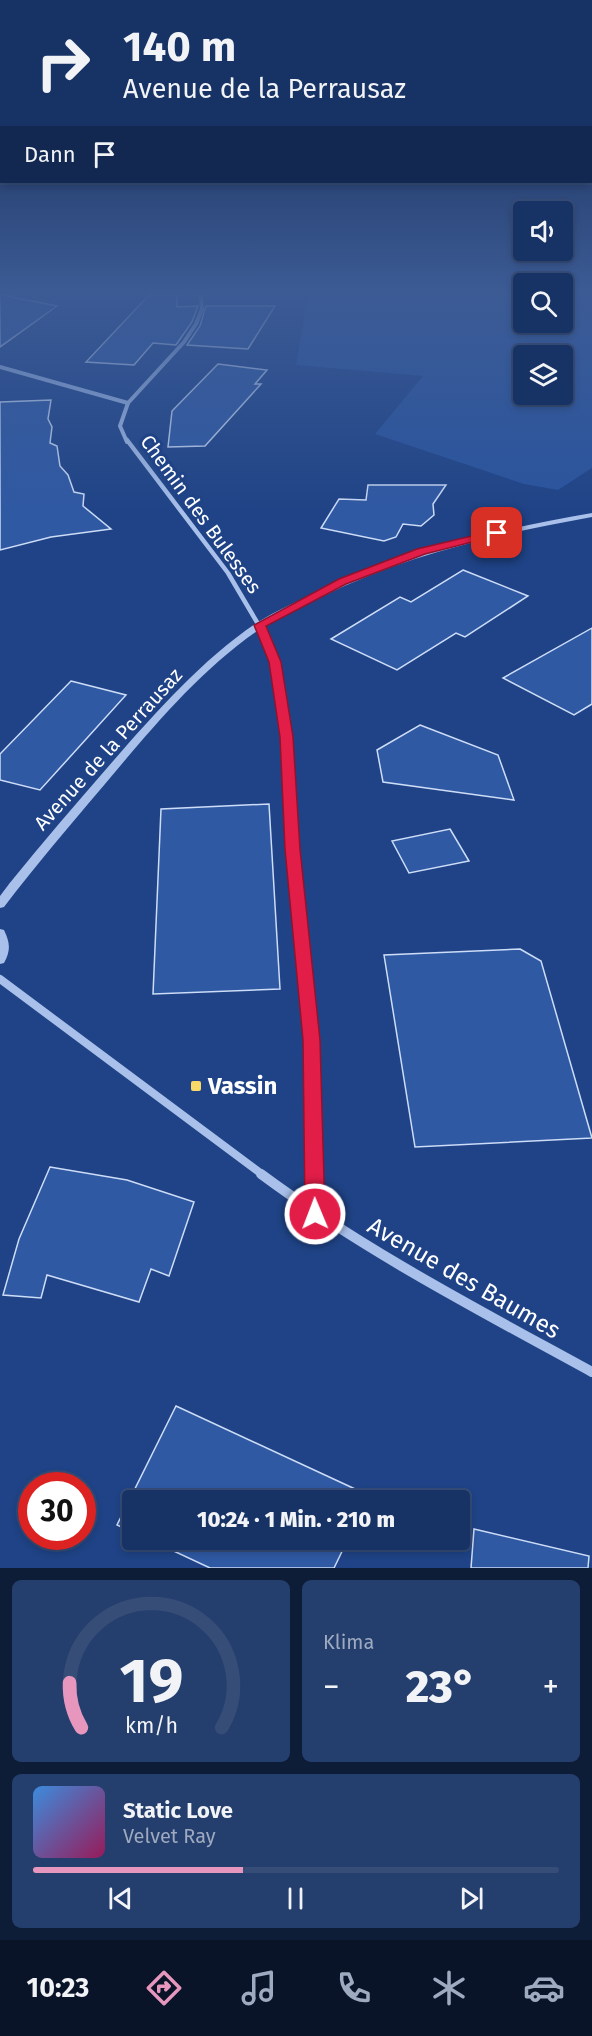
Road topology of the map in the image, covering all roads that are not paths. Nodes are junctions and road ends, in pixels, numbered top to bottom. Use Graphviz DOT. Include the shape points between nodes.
graph roads {
  1 [pos="0,368"];
  2 [pos="160,368"];
  3 [pos="128,403"];
  4 [pos="592,515"];
  5 [pos="260,625"];
  6 [pos="0,904"];
  7 [pos="0,933"];
  8 [pos="0,960"];
  9 [pos="0,979"];
  10 [pos="315,1214"];
  11 [pos="592,1372"];
  1 -- 3 [label="street"];
  2 -- 3 [label="street, Chemin des Bulesses"];
  3 -- 5 [label="street, Chemin des Bulesses" via="120,426 122,434 228,573"];
  4 -- 5 [label="street, Avenue de la Perrausaz" via="516,528 421,552 342,582"];
  5 -- 6 [label="street, Avenue de la Perrausaz" via="202,671 168,705"];
  5 -- 10 [label="street, Chemin des Bulesses" via="275,662 286,737 292,849 311,1040"];
  7 -- 8 [label="street" via="4,949"];
  9 -- 10 [label="street, Avenue des Baumes"];
  10 -- 11 [label="street, Avenue des Baumes" via="414,1275"];
}
